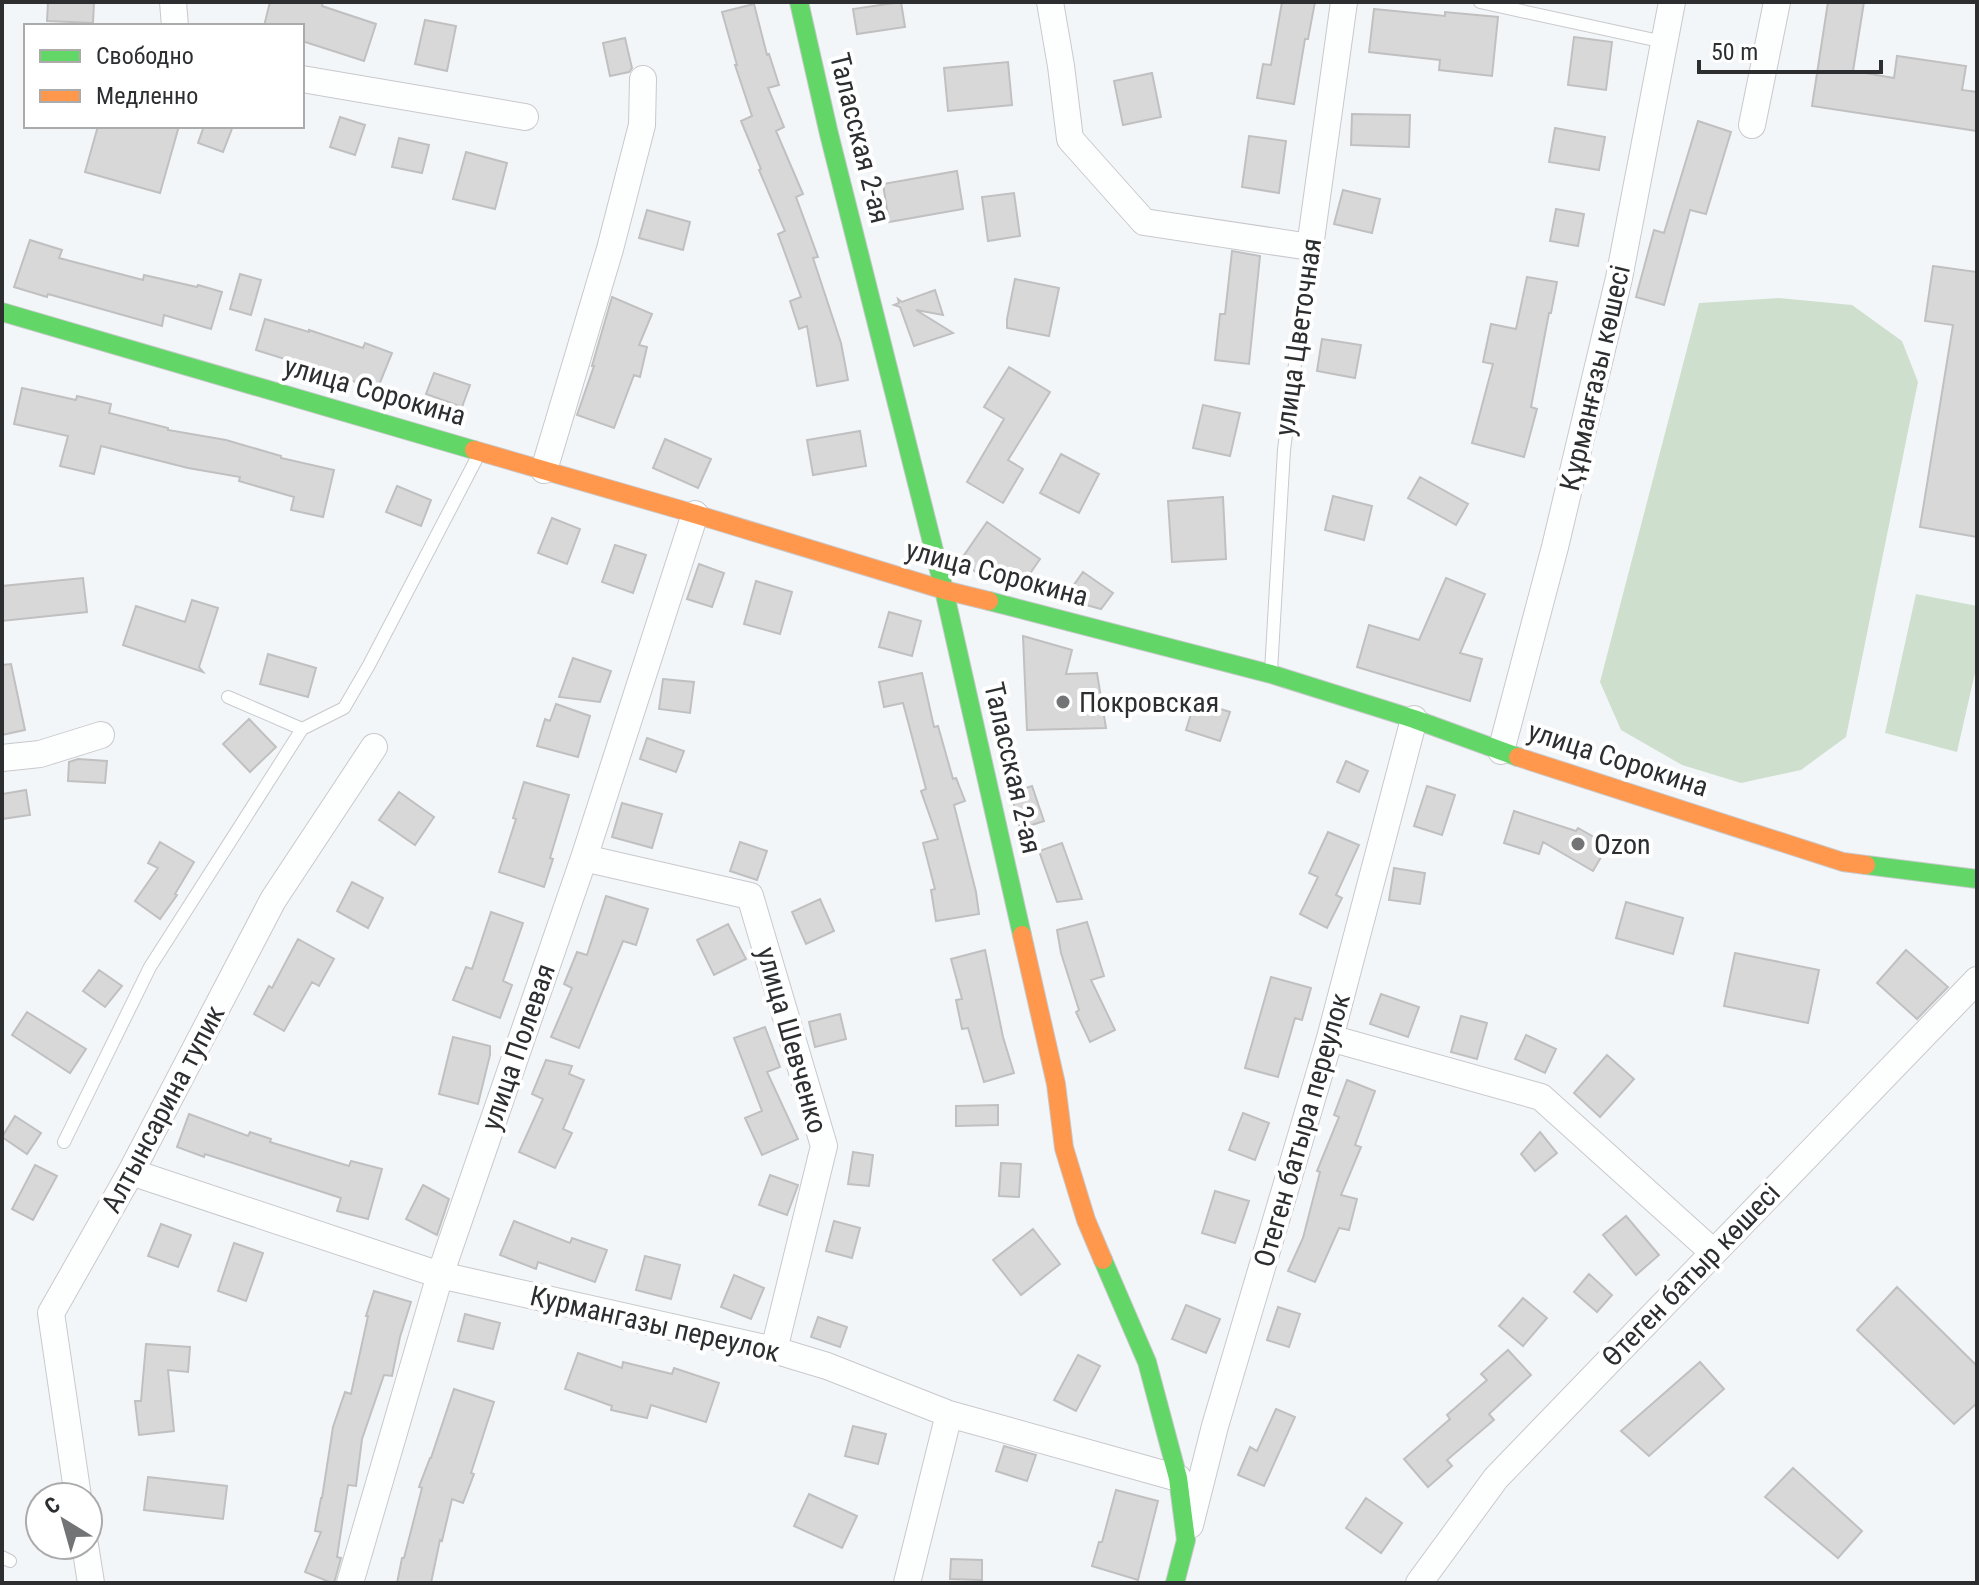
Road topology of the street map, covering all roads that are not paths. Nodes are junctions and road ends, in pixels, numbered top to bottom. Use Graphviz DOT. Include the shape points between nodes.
graph roads {
  1 [pos="173,2"];
  2 [pos="799,2"];
  3 [pos="1050,2"];
  4 [pos="1344,2"];
  5 [pos="1480,2"];
  6 [pos="1672,2"];
  7 [pos="1777,2"];
  8 [pos="175,24"];
  9 [pos="1665,42"];
  10 [pos="304,79"];
  11 [pos="643,79"];
  12 [pos="525,117"];
  13 [pos="1752,125"];
  14 [pos="1310,247"];
  15 [pos="2,312"];
  16 [pos="480,451"];
  17 [pos="544,470"];
  18 [pos="695,514"];
  19 [pos="944,590"];
  20 [pos="1271,674"];
  21 [pos="228,697"];
  22 [pos="1414,719"];
  23 [pos="302,729"];
  24 [pos="101,735"];
  25 [pos="374,747"];
  26 [pos="1501,751"];
  27 [pos="2,758"];
  28 [pos="584,858"];
  29 [pos="1975,875"];
  30 [pos="1977,980"];
  31 [pos="1330,1038"];
  32 [pos="64,1142"];
  33 [pos="131,1172"];
  34 [pos="1713,1252"];
  35 [pos="440,1275"];
  36 [pos="774,1350"];
  37 [pos="949,1414"];
  38 [pos="1178,1478"];
  39 [pos="76,1481"];
  40 [pos="1186,1540"];
  41 [pos="88,1561"];
  42 [pos="91,1583"];
  43 [pos="350,1583"];
  44 [pos="907,1583"];
  45 [pos="1175,1583"];
  46 [pos="1419,1583"];
  1 -- 8 [label="street"];
  2 -- 19 [label="street, Таласская 2-ая"];
  3 -- 14 [label="street" via="1070,139 1144,222"];
  4 -- 14 [label="street, улица Цветочная"];
  5 -- 9 [label="lane"];
  6 -- 9 [label="street, Құрманғазы көшесі"];
  7 -- 13 [label="street"];
  9 -- 26 [label="street, Құрманғазы көшесі" via="1619,278"];
  10 -- 12 [label="street"];
  11 -- 17 [label="street" via="642,125"];
  14 -- 20 [label="lane, улица Цветочная" via="1284,450"];
  15 -- 16 [label="street, улица Сорокина"];
  16 -- 17 [label="street, улица Сорокина"];
  16 -- 23 [label="lane" via="344,708"];
  17 -- 18 [label="street, улица Сорокина"];
  18 -- 19 [label="street, улица Сорокина"];
  18 -- 28 [label="street, улица Полевая"];
  19 -- 20 [label="street, улица Сорокина"];
  19 -- 38 [label="street, Таласская 2-ая" via="1056,1084 1064,1148 1086,1220 1147,1362"];
  20 -- 22 [label="street, улица Сорокина"];
  21 -- 23 [label="lane"];
  22 -- 26 [label="street, улица Сорокина"];
  22 -- 31 [label="street, Отеген батыра переулок"];
  23 -- 32 [label="lane" via="150,967"];
  24 -- 27 [label="street" via="40,754"];
  25 -- 33 [label="street, Алтынсарина тупик" via="273,900"];
  26 -- 29 [label="street, улица Сорокина" via="1843,862"];
  28 -- 35 [label="street, улица Полевая"];
  28 -- 36 [label="street, улица Шевченко" via="750,896 824,1146"];
  30 -- 34 [label="street, Өтеген батыр көшесі"];
  31 -- 34 [label="street" via="1541,1097"];
  31 -- 40 [label="street, Отеген батыра переулок"];
  33 -- 35 [label="street, Курмангазы переулок"];
  33 -- 39 [label="street, Алтынсарина тупик" via="51,1313"];
  34 -- 46 [label="street, Өтеген батыр көшесі" via="1496,1478"];
  35 -- 36 [label="street, Курмангазы переулок"];
  35 -- 43 [label="street, улица Полевая"];
  36 -- 37 [label="street, Курмангазы переулок"];
  37 -- 38 [label="street, Курмангазы переулок"];
  37 -- 44 [label="street"];
  38 -- 40 [label="street, Таласская 2-ая"];
  40 -- 45 [label="street"];
  41 -- 42 [label="street"];
}
